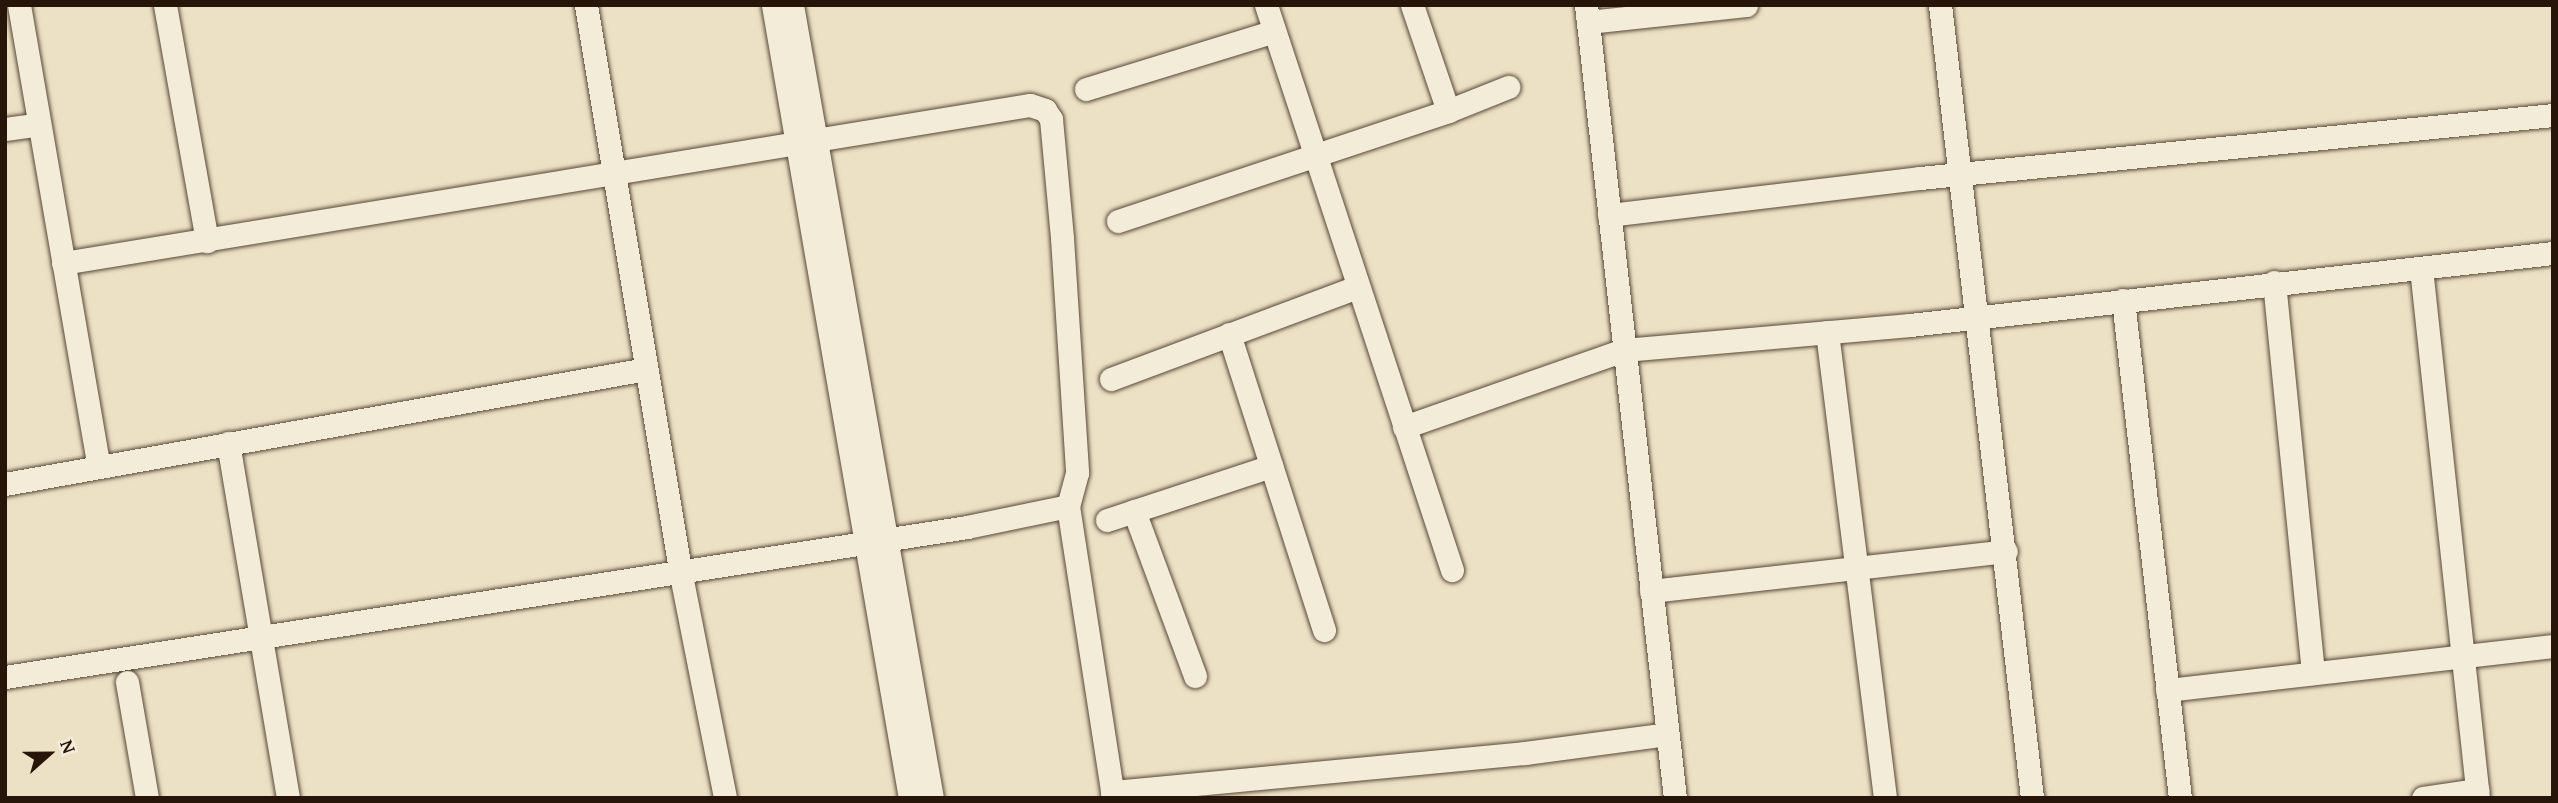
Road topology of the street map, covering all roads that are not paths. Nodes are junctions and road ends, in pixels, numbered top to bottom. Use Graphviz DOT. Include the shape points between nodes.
graph roads {
  1 [pos="19,5"];
  2 [pos="165,5"];
  3 [pos="586,5"];
  4 [pos="773,5"];
  5 [pos="792,5"];
  6 [pos="1266,5"];
  7 [pos="1412,5"];
  8 [pos="1746,5"];
  9 [pos="1940,5"];
  10 [pos="1587,14"];
  11 [pos="1274,31"];
  12 [pos="1508,87"];
  13 [pos="1086,89"];
  14 [pos="1448,111"];
  15 [pos="2553,115"];
  16 [pos="39,124"];
  17 [pos="5,129"];
  18 [pos="808,142"];
  19 [pos="1314,155"];
  20 [pos="613,171"];
  21 [pos="1961,173"];
  22 [pos="1609,215"];
  23 [pos="1118,221"];
  24 [pos="207,241"];
  25 [pos="2553,253"];
  26 [pos="64,263"];
  27 [pos="2421,268"];
  28 [pos="2274,282"];
  29 [pos="1357,287"];
  30 [pos="2123,300"];
  31 [pos="1978,317"];
  32 [pos="1826,332"];
  33 [pos="1229,334"];
  34 [pos="1624,350"];
  35 [pos="646,369"];
  36 [pos="1111,379"];
  37 [pos="1404,427"];
  38 [pos="228,443"];
  39 [pos="99,466"];
  40 [pos="1271,466"];
  41 [pos="5,484"];
  42 [pos="1068,506"];
  43 [pos="1134,511"];
  44 [pos="1107,520"];
  45 [pos="887,540"];
  46 [pos="864,543"];
  47 [pos="2006,551"];
  48 [pos="1856,568"];
  49 [pos="680,570"];
  50 [pos="1452,570"];
  51 [pos="1651,591"];
  52 [pos="1324,630"];
  53 [pos="257,635"];
  54 [pos="2553,646"];
  55 [pos="2461,655"];
  56 [pos="2313,673"];
  57 [pos="1195,676"];
  58 [pos="5,677"];
  59 [pos="127,682"];
  60 [pos="2167,690"];
  61 [pos="1667,734"];
  62 [pos="2477,794"];
  63 [pos="1113,795"];
  64 [pos="148,798"];
  65 [pos="288,798"];
  66 [pos="725,798"];
  67 [pos="910,798"];
  68 [pos="932,798"];
  69 [pos="1675,798"];
  70 [pos="1885,798"];
  71 [pos="2032,798"];
  72 [pos="2180,798"];
  73 [pos="2423,798"];
  1 -- 16 [label="street"];
  2 -- 24 [label="street"];
  3 -- 20 [label="street"];
  4 -- 18 [label="street"];
  5 -- 18 [label="street"];
  6 -- 11 [label="street"];
  7 -- 14 [label="street"];
  8 -- 10 [label="street"];
  9 -- 21 [label="street"];
  10 -- 22 [label="street"];
  11 -- 13 [label="street"];
  11 -- 19 [label="street"];
  12 -- 14 [label="street"];
  14 -- 19 [label="street"];
  15 -- 21 [label="street"];
  16 -- 17 [label="street"];
  16 -- 26 [label="street"];
  18 -- 20 [label="street"];
  18 -- 42 [label="street" via="1030,104 1045,110 1051,119 1077,473"];
  18 -- 45 [label="street"];
  18 -- 46 [label="street"];
  19 -- 23 [label="street"];
  19 -- 29 [label="street"];
  20 -- 24 [label="street"];
  20 -- 35 [label="street"];
  21 -- 22 [label="street"];
  21 -- 31 [label="street"];
  22 -- 34 [label="street"];
  24 -- 26 [label="street"];
  25 -- 27 [label="street"];
  26 -- 39 [label="street"];
  27 -- 28 [label="street"];
  27 -- 55 [label="street"];
  28 -- 30 [label="street"];
  28 -- 56 [label="street"];
  29 -- 33 [label="street"];
  29 -- 37 [label="street"];
  30 -- 31 [label="street"];
  30 -- 60 [label="street"];
  31 -- 32 [label="street"];
  31 -- 47 [label="street"];
  32 -- 34 [label="street"];
  32 -- 48 [label="street"];
  33 -- 36 [label="street"];
  33 -- 40 [label="street"];
  34 -- 37 [label="street"];
  34 -- 51 [label="street"];
  35 -- 38 [label="street"];
  35 -- 49 [label="street"];
  37 -- 50 [label="street"];
  38 -- 39 [label="street"];
  38 -- 53 [label="street"];
  39 -- 41 [label="street"];
  40 -- 43 [label="street"];
  40 -- 52 [label="street"];
  42 -- 45 [label="street"];
  42 -- 63 [label="street"];
  43 -- 44 [label="street"];
  43 -- 57 [label="street"];
  45 -- 46 [label="street"];
  45 -- 68 [label="street"];
  46 -- 49 [label="street"];
  46 -- 67 [label="street"];
  47 -- 48 [label="street"];
  47 -- 71 [label="street"];
  48 -- 51 [label="street"];
  48 -- 70 [label="street"];
  49 -- 53 [label="street"];
  49 -- 66 [label="street"];
  51 -- 61 [label="street"];
  53 -- 58 [label="street"];
  53 -- 65 [label="street"];
  54 -- 55 [label="street"];
  55 -- 56 [label="street"];
  55 -- 62 [label="street"];
  56 -- 60 [label="street"];
  59 -- 64 [label="street"];
  60 -- 72 [label="street"];
  61 -- 63 [label="street"];
  61 -- 69 [label="street"];
  62 -- 73 [label="street"];
}
